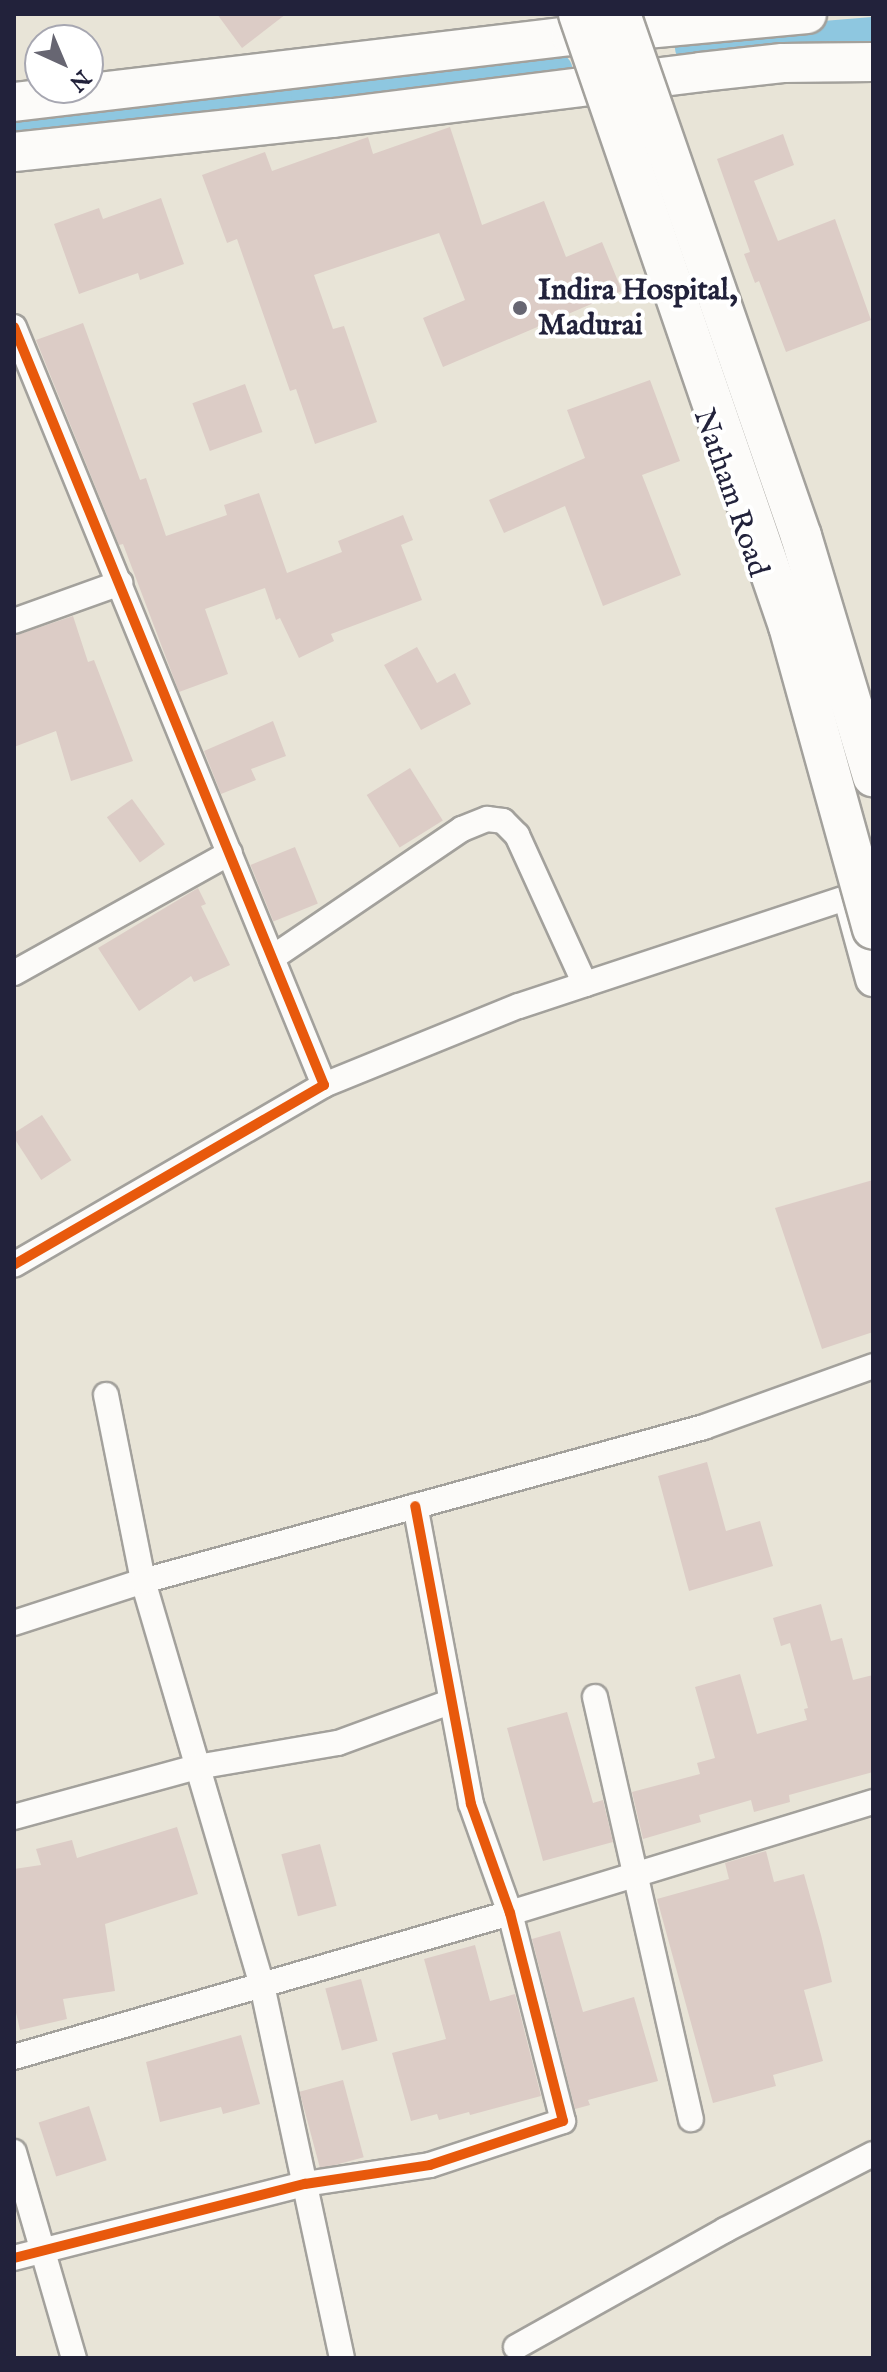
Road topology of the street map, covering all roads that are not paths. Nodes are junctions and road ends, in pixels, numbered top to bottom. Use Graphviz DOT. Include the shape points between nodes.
graph roads {
  1 [pos="807,14"];
  2 [pos="629,19"];
  3 [pos="571,21"];
  4 [pos="873,62"];
  5 [pos="652,78"];
  6 [pos="588,87"];
  7 [pos="14,102"];
  8 [pos="14,152"];
  9 [pos="14,327"];
  10 [pos="120,583"];
  11 [pos="14,621"];
  12 [pos="873,730"];
  13 [pos="873,776"];
  14 [pos="230,853"];
  15 [pos="851,896"];
  16 [pos="873,929"];
  17 [pos="272,958"];
  18 [pos="14,973"];
  19 [pos="873,979"];
  20 [pos="585,984"];
  21 [pos="324,1085"];
  22 [pos="14,1265"];
  23 [pos="873,1366"];
  24 [pos="106,1395"];
  25 [pos="415,1506"];
  26 [pos="143,1581"];
  27 [pos="14,1623"];
  28 [pos="595,1697"];
  29 [pos="450,1702"];
  30 [pos="197,1767"];
  31 [pos="873,1802"];
  32 [pos="14,1817"];
  33 [pos="637,1873"];
  34 [pos="510,1913"];
  35 [pos="262,1985"];
  36 [pos="14,2057"];
  37 [pos="691,2119"];
  38 [pos="14,2152"];
  39 [pos="873,2154"];
  40 [pos="305,2184"];
  41 [pos="41,2250"];
  42 [pos="14,2258"];
  43 [pos="516,2347"];
  44 [pos="74,2358"];
  45 [pos="342,2358"];
  1 -- 2 [label="main road"];
  2 -- 3 [label="main road"];
  2 -- 5 [label="main road"];
  2 -- 13 [label="highway, bridge" via="806,551"];
  3 -- 6 [label="main road, Natham Road"];
  3 -- 7 [label="main road"];
  3 -- 16 [label="highway, bridge" via="789,626"];
  4 -- 5 [label="main road" via="783,63"];
  5 -- 6 [label="main road"];
  5 -- 12 [label="main road" via="776,423"];
  6 -- 8 [label="main road"];
  6 -- 15 [label="main road, Natham Road" via="778,631"];
  9 -- 10 [label="street"];
  10 -- 11 [label="street"];
  10 -- 14 [label="street"];
  14 -- 17 [label="street"];
  14 -- 18 [label="street"];
  15 -- 19 [label="main road, Natham Road"];
  15 -- 20 [label="street"];
  17 -- 20 [label="street" via="462,829 487,819 503,821 517,835"];
  17 -- 21 [label="street"];
  20 -- 21 [label="street"];
  21 -- 22 [label="street"];
  23 -- 25 [label="street" via="704,1427"];
  24 -- 26 [label="street"];
  25 -- 26 [label="street"];
  25 -- 29 [label="street"];
  26 -- 27 [label="street"];
  26 -- 30 [label="street"];
  28 -- 33 [label="street"];
  29 -- 30 [label="street" via="338,1743"];
  29 -- 34 [label="street" via="471,1804"];
  30 -- 32 [label="street"];
  30 -- 35 [label="street"];
  31 -- 33 [label="street"];
  33 -- 34 [label="street"];
  33 -- 37 [label="street"];
  34 -- 35 [label="street"];
  34 -- 40 [label="street" via="563,2121 430,2165"];
  35 -- 36 [label="street"];
  35 -- 40 [label="street"];
  38 -- 41 [label="street"];
  39 -- 43 [label="street"];
  40 -- 41 [label="street"];
  40 -- 45 [label="street"];
  41 -- 42 [label="street"];
  41 -- 44 [label="street"];
}
